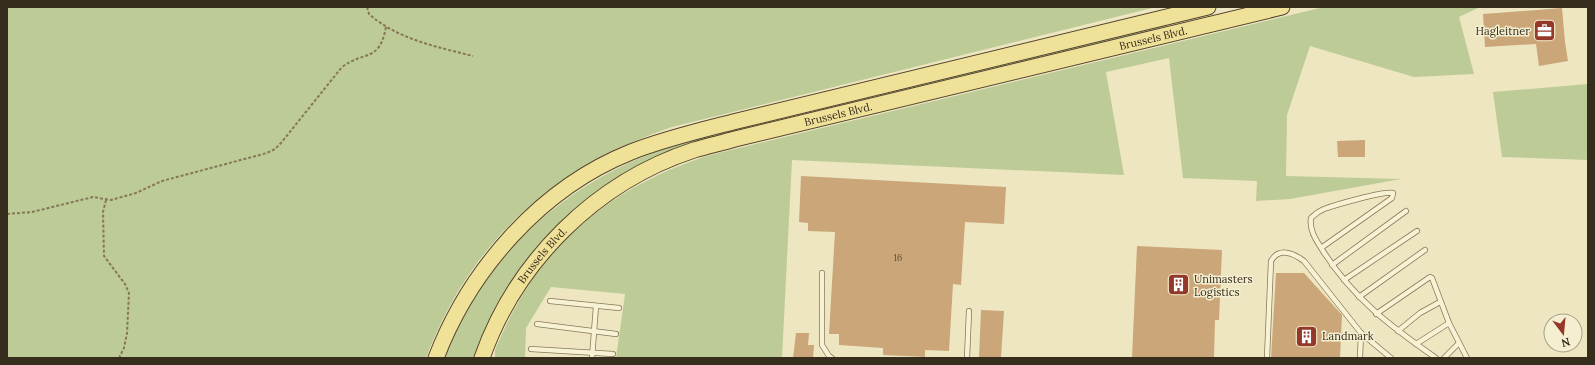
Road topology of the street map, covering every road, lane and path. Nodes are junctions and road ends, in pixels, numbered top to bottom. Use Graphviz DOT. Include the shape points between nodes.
graph roads {
  1 [pos="367,7"];
  2 [pos="1208,7"];
  3 [pos="1282,7"];
  4 [pos="386,27"];
  5 [pos="473,56"];
  6 [pos="106,200"];
  7 [pos="1406,211"];
  8 [pos="7,214"];
  9 [pos="1416,231"];
  10 [pos="1321,248"];
  11 [pos="1425,250"];
  12 [pos="1332,264"];
  13 [pos="822,274"];
  14 [pos="1344,280"];
  15 [pos="1359,298"];
  16 [pos="550,301"];
  17 [pos="1440,302"];
  18 [pos="596,306"];
  19 [pos="619,308"];
  20 [pos="969,311"];
  21 [pos="1376,314"];
  22 [pos="1450,322"];
  23 [pos="536,324"];
  24 [pos="594,332"];
  25 [pos="1398,332"];
  26 [pos="1361,333"];
  27 [pos="616,334"];
  28 [pos="1459,343"];
  29 [pos="1416,344"];
  30 [pos="531,349"];
  31 [pos="613,354"];
  32 [pos="592,355"];
  33 [pos="1384,356"];
  34 [pos="119,358"];
  35 [pos="436,358"];
  36 [pos="482,358"];
  37 [pos="832,358"];
  38 [pos="967,358"];
  39 [pos="1267,358"];
  40 [pos="1360,358"];
  41 [pos="1391,358"];
  42 [pos="1436,358"];
  43 [pos="1444,358"];
  44 [pos="1467,358"];
  1 -- 4 [label="path" via="369,14"];
  2 -- 35 [label="main road, Brussels Blvd." via="733,122 630,152 568,188 515,233 496,254 471,290 451,323"];
  3 -- 36 [label="main road, Brussels Blvd." via="701,148 648,169 619,185 590,206 547,246 513,292"];
  4 -- 5 [label="path" via="418,41"];
  4 -- 6 [label="path" via="377,51 348,62 342,67 275,149 178,176 136,193"];
  6 -- 8 [label="path" via="93,197 32,212"];
  6 -- 34 [label="path" via="103,212 104,256 129,293 127,334"];
  7 -- 12 [label="lane"];
  9 -- 14 [label="lane"];
  10 -- 10 [label="lane" via="1310,224 1315,214 1324,209 1393,193 1392,198"];
  10 -- 12 [label="lane"];
  11 -- 15 [label="lane"];
  12 -- 14 [label="lane"];
  13 -- 37 [label="lane" via="822,345"];
  14 -- 15 [label="lane"];
  15 -- 21 [label="lane"];
  16 -- 18 [label="lane"];
  17 -- 21 [label="lane" via="1432,278 1427,278"];
  17 -- 22 [label="lane"];
  17 -- 25 [label="lane" via="1420,313"];
  18 -- 19 [label="lane"];
  18 -- 24 [label="lane"];
  20 -- 38 [label="lane"];
  21 -- 25 [label="lane"];
  22 -- 28 [label="lane"];
  22 -- 29 [label="lane"];
  23 -- 24 [label="lane"];
  24 -- 27 [label="lane"];
  24 -- 32 [label="lane"];
  25 -- 29 [label="lane"];
  26 -- 33 [label="lane"];
  26 -- 39 [label="lane" via="1304,261 1290,253 1279,253 1271,262"];
  26 -- 40 [label="lane"];
  28 -- 43 [label="lane"];
  28 -- 44 [label="lane"];
  29 -- 42 [label="lane"];
  30 -- 32 [label="lane"];
  31 -- 32 [label="lane"];
  33 -- 41 [label="lane"];
}
